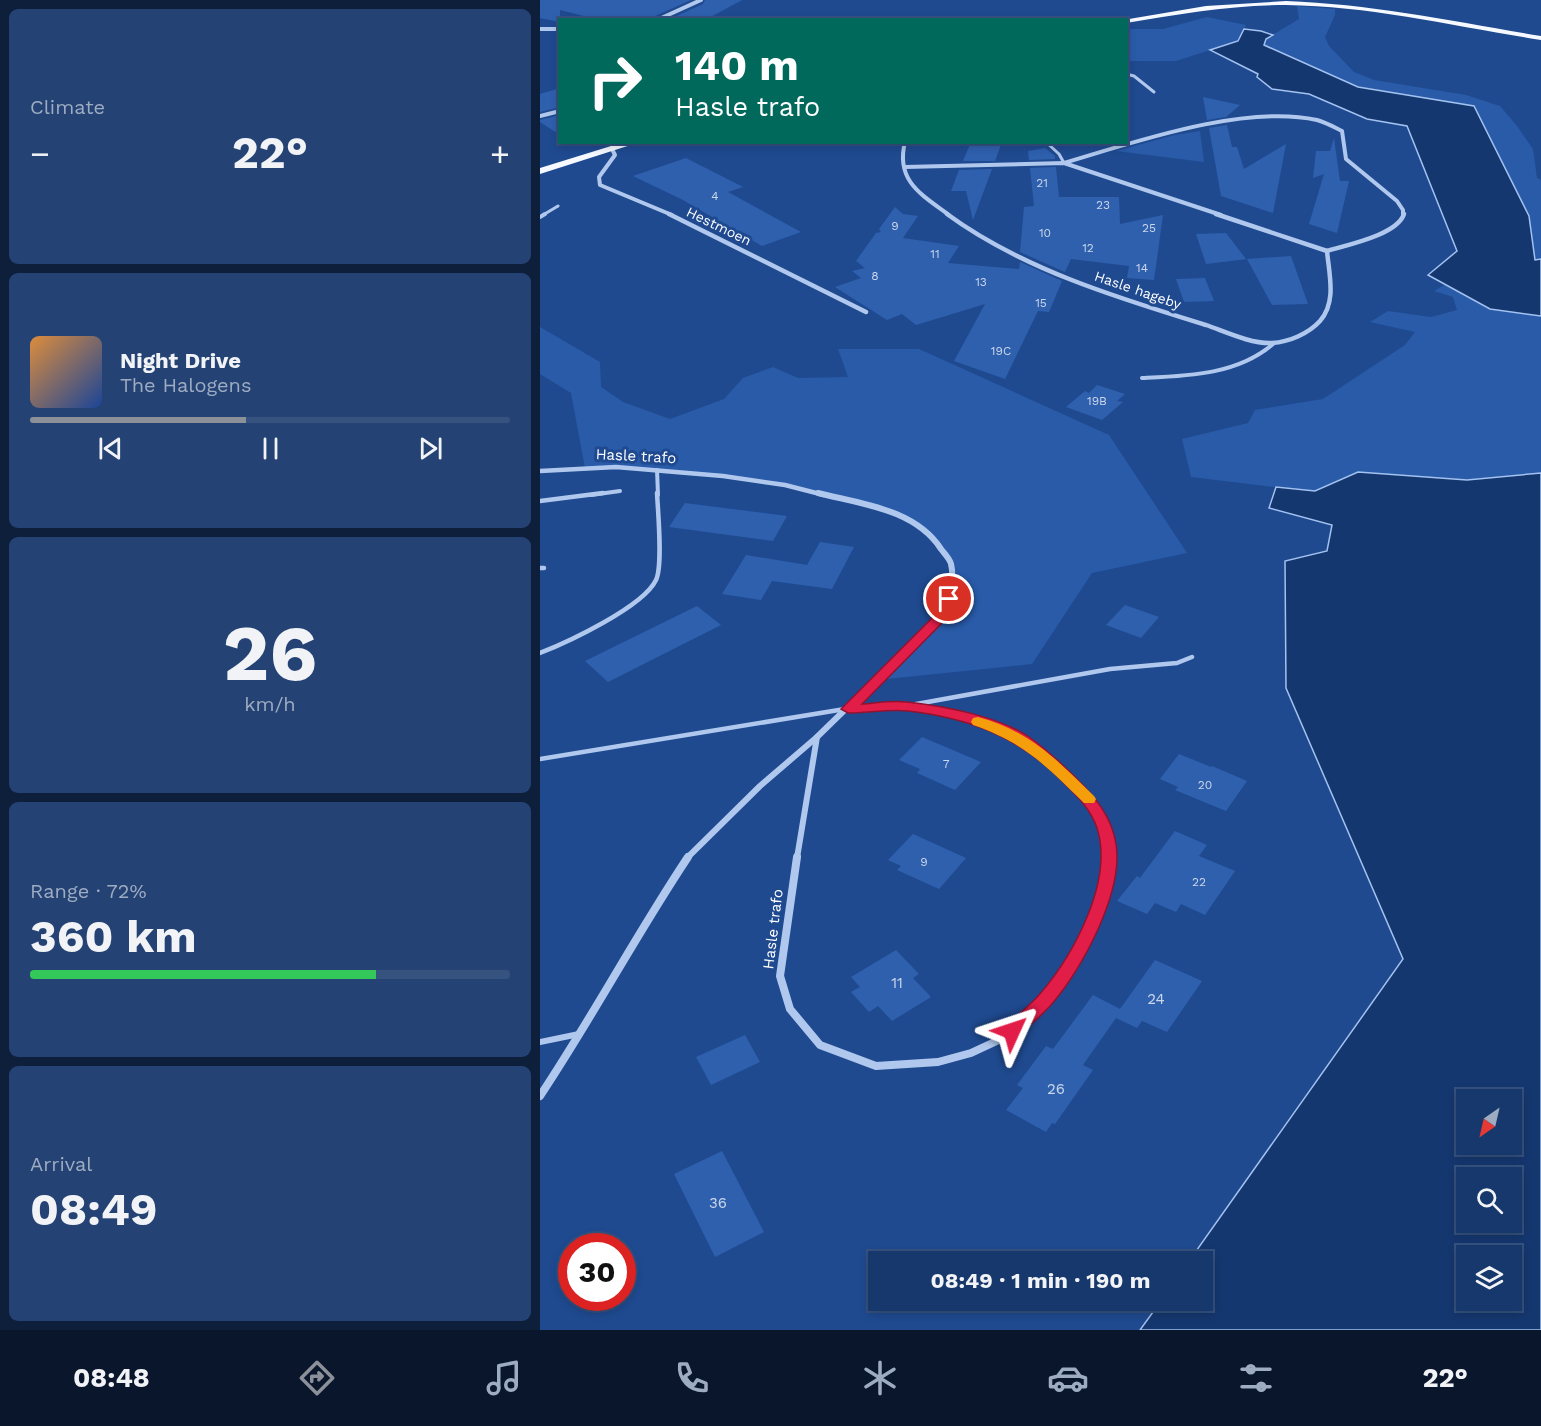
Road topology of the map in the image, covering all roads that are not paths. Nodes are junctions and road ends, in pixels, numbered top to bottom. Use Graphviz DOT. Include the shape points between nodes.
graph roads {
  1 [pos="701,0"];
  2 [pos="661,18"];
  3 [pos="1128,21"];
  4 [pos="540,29"];
  5 [pos="558,29"];
  6 [pos="1541,38"];
  7 [pos="1128,74"];
  8 [pos="1154,92"];
  9 [pos="558,112"];
  10 [pos="540,116"];
  11 [pos="629,144"];
  12 [pos="905,144"];
  13 [pos="1048,144"];
  14 [pos="612,149"];
  15 [pos="1064,163"];
  16 [pos="905,167"];
  17 [pos="540,171"];
  18 [pos="558,206"];
  19 [pos="540,217"];
  20 [pos="1327,250"];
  21 [pos="866,312"];
  22 [pos="1273,344"];
  23 [pos="1142,378"];
  24 [pos="657,470"];
  25 [pos="540,471"];
  26 [pos="620,491"];
  27 [pos="540,501"];
  28 [pos="540,653"];
  29 [pos="1192,657"];
  30 [pos="906,706"];
  31 [pos="848,709"];
  32 [pos="817,737"];
  33 [pos="540,759"];
  34 [pos="582,1033"];
  35 [pos="540,1042"];
  36 [pos="540,1096"];
  1 -- 2 [label="street"];
  3 -- 6 [label="main road" via="1208,7 1288,3 1370,10"];
  4 -- 5 [label="street"];
  7 -- 8 [label="lane"];
  9 -- 10 [label="street"];
  11 -- 14 [label="main road"];
  12 -- 16 [label="street, Hasle hageby"];
  13 -- 15 [label="lane"];
  14 -- 17 [label="main road"];
  14 -- 21 [label="street, Hestmoen" via="615,155 599,177 600,185 693,224"];
  15 -- 16 [label="street"];
  15 -- 20 [label="street"];
  15 -- 20 [label="street" via="1193,128 1282,117 1321,120 1342,131 1346,159 1401,206 1404,214 1391,229"];
  16 -- 22 [label="street, Hasle hageby" via="908,180 921,194 1007,251 1112,293"];
  18 -- 19 [label="lane"];
  20 -- 22 [label="street" via="1327,311 1296,338"];
  22 -- 23 [label="lane" via="1257,358 1218,370"];
  24 -- 25 [label="street, Hasle trafo" via="616,467"];
  24 -- 28 [label="lane" via="657,580 627,606"];
  24 -- 31 [label="street, Hasle trafo" via="784,485 843,498 887,510 915,522 933,536 951,564 949,599 936,621"];
  26 -- 27 [label="lane"];
  29 -- 30 [label="lane, Hasle trafo" via="1178,663 1110,669"];
  30 -- 31 [label="street, Hasle trafo"];
  30 -- 32 [label="street, Hasle trafo" via="967,718 1003,730 1030,745 1091,802 1108,844 1109,862 1097,911 1066,971 1022,1023 1002,1039 971,1053 939,1062 876,1066 820,1045 790,1009 780,976"];
  31 -- 32 [label="street, Hasle trafo"];
  31 -- 33 [label="lane"];
  32 -- 34 [label="street, Hasle trafo" via="689,855"];
  34 -- 35 [label="lane"];
  34 -- 36 [label="street, Hasle trafo"];
}
